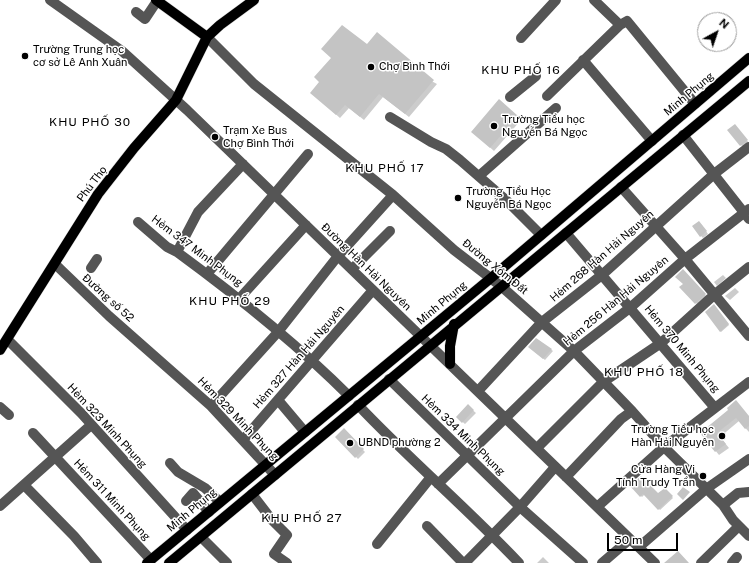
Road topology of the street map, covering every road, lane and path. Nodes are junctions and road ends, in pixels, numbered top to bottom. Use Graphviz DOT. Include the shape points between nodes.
graph roads {
  1 [pos="50,0"];
  2 [pos="157,0"];
  3 [pos="254,0"];
  4 [pos="556,0"];
  5 [pos="594,0"];
  6 [pos="136,12"];
  7 [pos="624,23"];
  8 [pos="207,37"];
  9 [pos="521,38"];
  10 [pos="749,58"];
  11 [pos="583,60"];
  12 [pos="536,76"];
  13 [pos="749,81"];
  14 [pos="547,96"];
  15 [pos="510,97"];
  16 [pos="176,100"];
  17 [pos="696,104"];
  18 [pos="556,108"];
  19 [pos="390,117"];
  20 [pos="683,136"];
  21 [pos="652,141"];
  22 [pos="749,147"];
  23 [pos="308,154"];
  24 [pos="243,164"];
  25 [pos="714,174"];
  26 [pos="479,176"];
  27 [pos="621,187"];
  28 [pos="273,193"];
  29 [pos="393,195"];
  30 [pos="747,214"];
  31 [pos="138,222"];
  32 [pos="306,225"];
  33 [pos="655,226"];
  34 [pos="390,231"];
  35 [pos="566,233"];
  36 [pos="541,235"];
  37 [pos="176,252"];
  38 [pos="338,256"];
  39 [pos="685,259"];
  40 [pos="55,264"];
  41 [pos="749,267"];
  42 [pos="352,269"];
  43 [pos="207,274"];
  44 [pos="602,274"];
  45 [pos="491,278"];
  46 [pos="502,286"];
  47 [pos="373,290"];
  48 [pos="714,295"];
  49 [pos="239,299"];
  50 [pos="631,307"];
  51 [pos="542,322"];
  52 [pos="454,324"];
  53 [pos="278,332"];
  54 [pos="420,336"];
  55 [pos="749,336"];
  56 [pos="8,340"];
  57 [pos="661,343"];
  58 [pos="429,345"];
  59 [pos="147,348"];
  60 [pos="0,350"];
  61 [pos="574,351"];
  62 [pos="313,360"];
  63 [pos="450,364"];
  64 [pos="388,379"];
  65 [pos="603,382"];
  66 [pos="749,382"];
  67 [pos="478,391"];
  68 [pos="349,396"];
  69 [pos="278,400"];
  70 [pos="358,405"];
  71 [pos="211,406"];
  72 [pos="0,407"];
  73 [pos="715,408"];
  74 [pos="632,411"];
  75 [pos="9,415"];
  76 [pos="506,419"];
  77 [pos="91,425"];
  78 [pos="305,432"];
  79 [pos="33,434"];
  80 [pos="243,440"];
  81 [pos="664,447"];
  82 [pos="537,448"];
  83 [pos="468,456"];
  84 [pos="56,457"];
  85 [pos="749,459"];
  86 [pos="170,463"];
  87 [pos="266,465"];
  88 [pos="555,467"];
  89 [pos="275,475"];
  90 [pos="566,476"];
  91 [pos="431,477"];
  92 [pos="438,484"];
  93 [pos="24,485"];
  94 [pos="706,489"];
  95 [pos="749,492"];
  96 [pos="252,494"];
  97 [pos="186,500"];
  98 [pos="220,502"];
  99 [pos="723,505"];
  100 [pos="0,506"];
  101 [pos="597,506"];
  102 [pos="520,507"];
  103 [pos="210,512"];
  104 [pos="427,526"];
  105 [pos="739,526"];
  106 [pos="187,530"];
  107 [pos="492,535"];
  108 [pos="749,536"];
  109 [pos="200,537"];
  110 [pos="630,539"];
  111 [pos="377,544"];
  112 [pos="639,547"];
  113 [pos="149,562"];
  114 [pos="703,562"];
  115 [pos="97,563"];
  116 [pos="169,563"];
  117 [pos="227,563"];
  118 [pos="287,563"];
  119 [pos="464,563"];
  120 [pos="519,563"];
  121 [pos="583,563"];
  122 [pos="602,563"];
  123 [pos="655,563"];
  1 -- 16 [label="street, Đường Hàn Hải Nguyên" via="122,51"];
  2 -- 6 [label="street" via="145,18"];
  2 -- 8 [label="main road"];
  3 -- 8 [label="main road"];
  4 -- 9 [label="street"];
  5 -- 7 [label="street"];
  7 -- 11 [label="street"];
  7 -- 17 [label="street"];
  8 -- 16 [label="main road, Phú Thọ"];
  8 -- 29 [label="street, Đường Xóm Đất" via="254,84"];
  10 -- 17 [label="main road, Minh Phụng"];
  11 -- 14 [label="street"];
  11 -- 21 [label="street"];
  12 -- 15 [label="street"];
  13 -- 20 [label="main road"];
  16 -- 24 [label="street, Đường Hàn Hải Nguyên"];
  16 -- 40 [label="main road, Phú Thọ" via="98,194"];
  17 -- 21 [label="main road, Minh Phụng"];
  18 -- 26 [label="street"];
  19 -- 26 [label="street" via="446,149"];
  20 -- 25 [label="street"];
  20 -- 27 [label="main road"];
  21 -- 36 [label="main road, Minh Phụng"];
  22 -- 25 [label="street, Hẻm 268 Hàn Hải Nguyên"];
  23 -- 28 [label="street"];
  24 -- 28 [label="street, Đường Hàn Hải Nguyên"];
  24 -- 37 [label="street" via="198,212"];
  25 -- 30 [label="street"];
  25 -- 33 [label="street, Hẻm 268 Hàn Hải Nguyên"];
  26 -- 36 [label="street"];
  27 -- 33 [label="street"];
  27 -- 35 [label="main road"];
  28 -- 32 [label="street, Đường Hàn Hải Nguyên"];
  28 -- 43 [label="street"];
  29 -- 38 [label="street"];
  29 -- 45 [label="street, Đường Xóm Đất" via="454,250"];
  30 -- 39 [label="street, Hẻm 256 Hàn Hải Nguyên"];
  31 -- 37 [label="street, Hẻm 347 Minh Phụng"];
  32 -- 38 [label="street, Đường Hàn Hải Nguyên"];
  32 -- 49 [label="street"];
  33 -- 39 [label="street"];
  33 -- 44 [label="street, Hẻm 268 Hàn Hải Nguyên"];
  34 -- 42 [label="street"];
  35 -- 44 [label="street, Hẻm 370 Minh Phụng"];
  35 -- 46 [label="main road"];
  36 -- 45 [label="main road, Minh Phụng"];
  37 -- 43 [label="street, Hẻm 347 Minh Phụng"];
  38 -- 42 [label="street, Đường Hàn Hải Nguyên"];
  38 -- 53 [label="street"];
  39 -- 48 [label="street"];
  39 -- 50 [label="street, Hẻm 256 Hàn Hải Nguyên"];
  40 -- 56 [label="main road, Phú Thọ"];
  40 -- 59 [label="street, Đường số 52"];
  41 -- 48 [label="street"];
  42 -- 47 [label="street, Đường Hàn Hải Nguyên"];
  43 -- 49 [label="street, Hẻm 347 Minh Phụng"];
  44 -- 50 [label="street, Hẻm 370 Minh Phụng"];
  44 -- 51 [label="street, Hẻm 268 Hàn Hải Nguyên"];
  45 -- 46 [label="street, Đường Xóm Đất"];
  45 -- 54 [label="main road, Minh Phụng"];
  46 -- 51 [label="street, Đường Xóm Đất"];
  46 -- 52 [label="main road"];
  47 -- 54 [label="street, Đường Hàn Hải Nguyên"];
  47 -- 62 [label="street, Hẻm 327 Hàn Hải Nguyên"];
  48 -- 55 [label="street"];
  48 -- 57 [label="street"];
  49 -- 53 [label="street, Hẻm 347 Minh Phụng"];
  50 -- 57 [label="street, Hẻm 370 Minh Phụng"];
  50 -- 61 [label="street, Hẻm 256 Hàn Hải Nguyên"];
  51 -- 61 [label="street, Đường Xóm Đất"];
  51 -- 67 [label="street, Hẻm 268 Hàn Hải Nguyên"];
  52 -- 58 [label="main road"];
  52 -- 63 [label="main road"];
  53 -- 62 [label="street, Hẻm 347 Minh Phụng"];
  53 -- 71 [label="street"];
  54 -- 58 [label="street, Đường Hàn Hải Nguyên"];
  54 -- 68 [label="main road, Minh Phụng"];
  56 -- 60 [label="main road, Phú Thọ"];
  56 -- 77 [label="street, Hẻm 323 Minh Phụng"];
  57 -- 65 [label="street"];
  57 -- 73 [label="street, Hẻm 370 Minh Phụng"];
  58 -- 63 [label="street, Đường Hàn Hải Nguyên"];
  58 -- 64 [label="main road"];
  59 -- 71 [label="street, Hẻm 329 Minh Phụng"];
  61 -- 65 [label="street, Đường Xóm Đất"];
  61 -- 76 [label="street, Hẻm 256 Hàn Hải Nguyên"];
  62 -- 68 [label="street, Hẻm 347 Minh Phụng"];
  62 -- 69 [label="street, Hẻm 327 Hàn Hải Nguyên"];
  63 -- 67 [label="street, Đường Hàn Hải Nguyên"];
  64 -- 70 [label="main road"];
  64 -- 83 [label="street, Hẻm 334 Minh Phụng"];
  65 -- 74 [label="street, Đường Xóm Đất"];
  65 -- 82 [label="street"];
  66 -- 73 [label="street"];
  67 -- 76 [label="street, Đường Hàn Hải Nguyên"];
  68 -- 78 [label="main road, Minh Phụng"];
  69 -- 78 [label="street"];
  69 -- 80 [label="street, Hẻm 327 Hàn Hải Nguyên"];
  70 -- 89 [label="main road"];
  70 -- 91 [label="street"];
  71 -- 80 [label="street, Hẻm 329 Minh Phụng"];
  72 -- 75 [label="street"];
  73 -- 81 [label="street"];
  74 -- 81 [label="street, Đường Xóm Đất"];
  74 -- 90 [label="street" via="621,419"];
  76 -- 82 [label="street, Đường Hàn Hải Nguyên"];
  76 -- 83 [label="street, Hẻm 256 Hàn Hải Nguyên"];
  77 -- 84 [label="street"];
  77 -- 106 [label="street, Hẻm 323 Minh Phụng"];
  78 -- 87 [label="main road, Minh Phụng"];
  79 -- 84 [label="street, Hẻm 311 Minh Phụng"];
  80 -- 87 [label="street, Hẻm 329 Minh Phụng"];
  81 -- 94 [label="street, Đường Xóm Đất"];
  81 -- 101 [label="street"];
  82 -- 88 [label="street, Đường Hàn Hải Nguyên"];
  83 -- 92 [label="street, Hẻm 256 Hàn Hải Nguyên"];
  83 -- 102 [label="street, Hẻm 334 Minh Phụng"];
  84 -- 93 [label="street"];
  84 -- 113 [label="street, Hẻm 311 Minh Phụng"];
  85 -- 94 [label="street"];
  86 -- 98 [label="street" via="178,472 205,488"];
  87 -- 89 [label="street, Hẻm 329 Minh Phụng"];
  87 -- 98 [label="main road, Minh Phụng"];
  88 -- 90 [label="street, Đường Hàn Hải Nguyên"];
  88 -- 102 [label="street"];
  89 -- 96 [label="main road"];
  90 -- 101 [label="street, Đường Hàn Hải Nguyên"];
  91 -- 92 [label="street"];
  91 -- 111 [label="street"];
  92 -- 107 [label="street"];
  93 -- 100 [label="street"];
  93 -- 115 [label="street"];
  94 -- 99 [label="street, Đường Xóm Đất"];
  94 -- 112 [label="street"];
  95 -- 99 [label="street" via="738,494"];
  96 -- 109 [label="main road"];
  96 -- 118 [label="street" via="272,520 287,534 274,554"];
  97 -- 103 [label="street" via="193,493"];
  98 -- 103 [label="main road, Minh Phụng"];
  99 -- 105 [label="street, Đường Xóm Đất"];
  101 -- 110 [label="street, Đường Hàn Hải Nguyên"];
  102 -- 107 [label="street"];
  102 -- 121 [label="street, Hẻm 334 Minh Phụng"];
  103 -- 106 [label="main road, Minh Phụng"];
  104 -- 119 [label="street"];
  105 -- 108 [label="street, Đường Xóm Đất"];
  105 -- 114 [label="street"];
  106 -- 113 [label="main road, Minh Phụng"];
  107 -- 119 [label="street"];
  107 -- 120 [label="street"];
  109 -- 116 [label="main road"];
  109 -- 117 [label="street"];
  110 -- 112 [label="street, Đường Hàn Hải Nguyên"];
  110 -- 122 [label="street"];
  112 -- 123 [label="street, Đường Hàn Hải Nguyên"];
}
